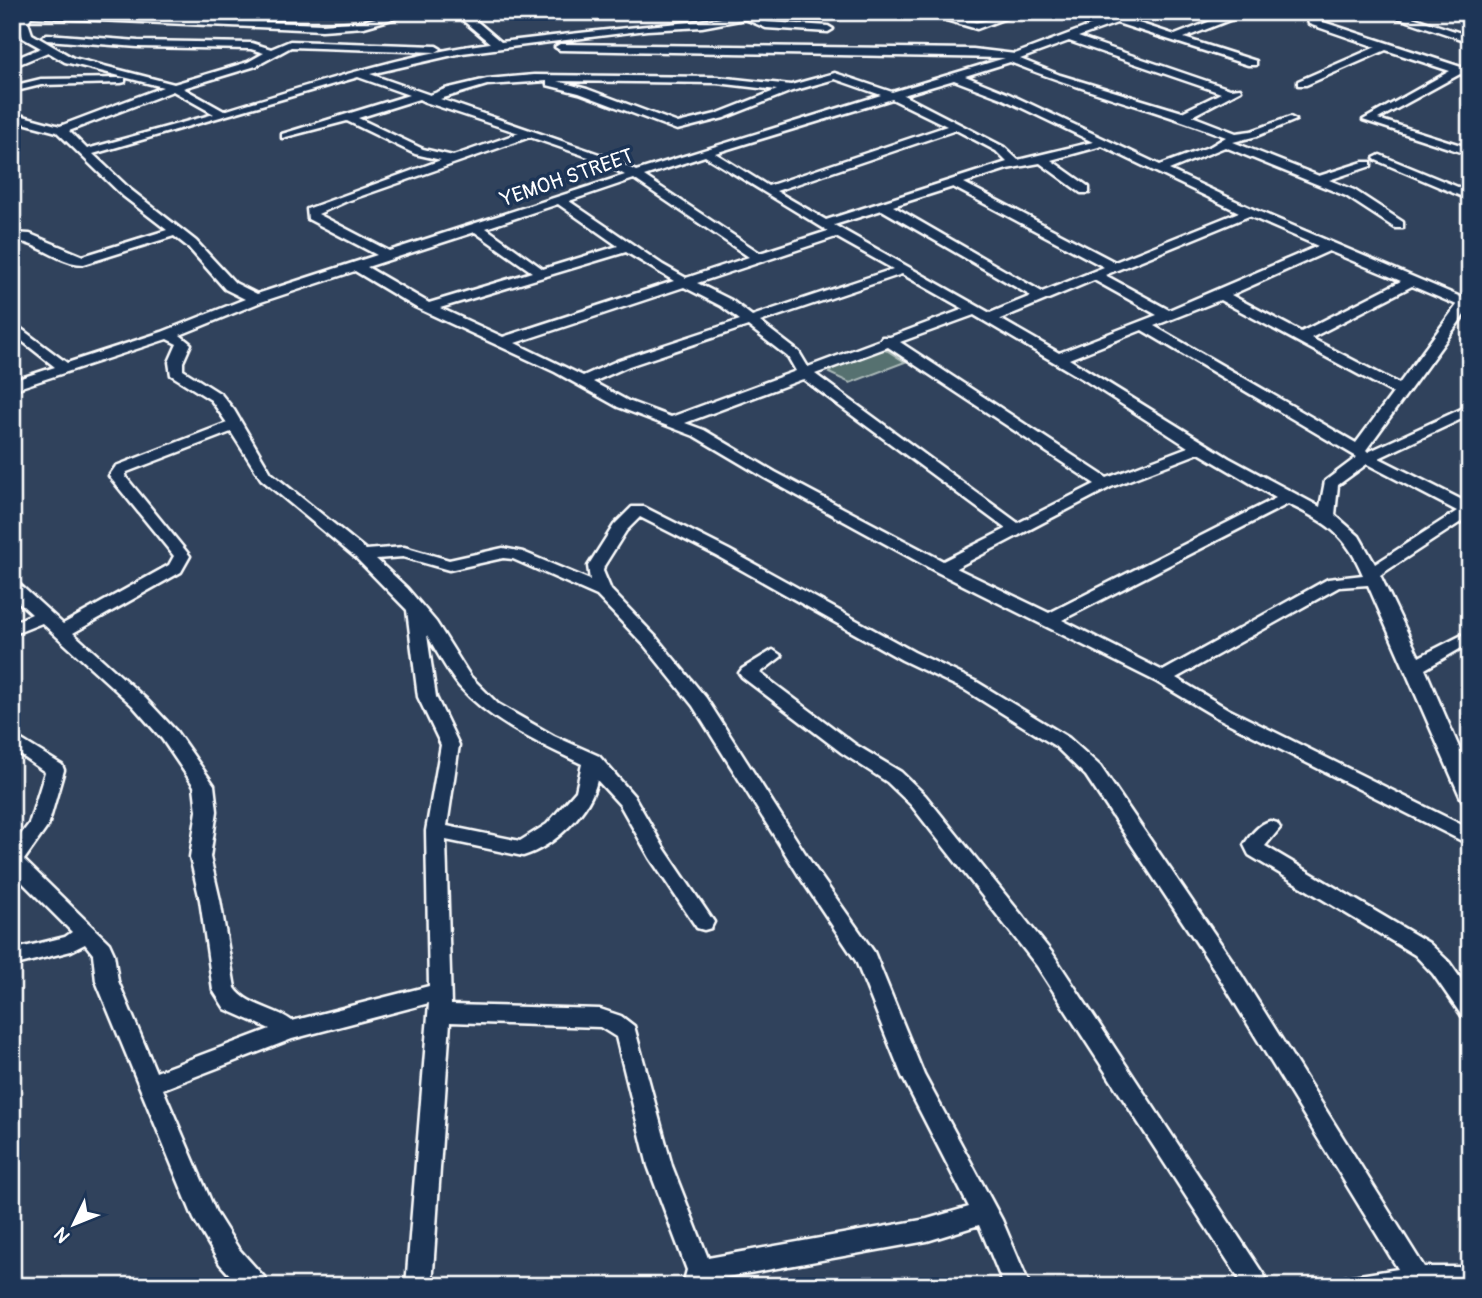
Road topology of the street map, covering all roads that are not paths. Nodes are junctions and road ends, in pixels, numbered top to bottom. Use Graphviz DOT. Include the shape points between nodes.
graph roads {
  1 [pos="412,12"];
  2 [pos="764,12"];
  3 [pos="924,12"];
  4 [pos="1017,12"];
  5 [pos="1058,12"];
  6 [pos="1136,12"];
  7 [pos="1321,12"];
  8 [pos="1386,12"];
  9 [pos="12,13"];
  10 [pos="27,13"];
  11 [pos="468,14"];
  12 [pos="742,14"];
  13 [pos="1436,14"];
  14 [pos="305,15"];
  15 [pos="1232,16"];
  16 [pos="1116,19"];
  17 [pos="1420,21"];
  18 [pos="1101,25"];
  19 [pos="283,26"];
  20 [pos="147,27"];
  21 [pos="302,27"];
  22 [pos="828,29"];
  23 [pos="12,34"];
  24 [pos="27,36"];
  25 [pos="1071,38"];
  26 [pos="1175,38"];
  27 [pos="1470,38"];
  28 [pos="510,42"];
  29 [pos="45,44"];
  30 [pos="497,44"];
  31 [pos="1386,46"];
  32 [pos="462,50"];
  33 [pos="268,51"];
  34 [pos="1016,57"];
  35 [pos="1252,63"];
  36 [pos="12,64"];
  37 [pos="1458,71"];
  38 [pos="358,74"];
  39 [pos="1470,74"];
  40 [pos="954,76"];
  41 [pos="534,78"];
  42 [pos="146,79"];
  43 [pos="1302,83"];
  44 [pos="174,87"];
  45 [pos="791,88"];
  46 [pos="12,89"];
  47 [pos="892,94"];
  48 [pos="423,98"];
  49 [pos="222,114"];
  50 [pos="1183,116"];
  51 [pos="348,117"];
  52 [pos="16,119"];
  53 [pos="1290,120"];
  54 [pos="954,127"];
  55 [pos="61,130"];
  56 [pos="531,134"];
  57 [pos="286,136"];
  58 [pos="1230,139"];
  59 [pos="1102,143"];
  60 [pos="706,152"];
  61 [pos="1470,152"];
  62 [pos="84,153"];
  63 [pos="1380,158"];
  64 [pos="1042,159"];
  65 [pos="454,160"];
  66 [pos="1015,164"];
  67 [pos="1367,164"];
  68 [pos="1160,169"];
  69 [pos="635,175"];
  70 [pos="1319,180"];
  71 [pos="953,182"];
  72 [pos="767,190"];
  73 [pos="1085,190"];
  74 [pos="1470,196"];
  75 [pos="561,201"];
  76 [pos="884,206"];
  77 [pos="1249,212"];
  78 [pos="825,224"];
  79 [pos="1399,225"];
  80 [pos="478,228"];
  81 [pos="174,232"];
  82 [pos="838,232"];
  83 [pos="12,237"];
  84 [pos="1329,246"];
  85 [pos="628,247"];
  86 [pos="388,256"];
  87 [pos="760,259"];
  88 [pos="358,267"];
  89 [pos="1114,267"];
  90 [pos="903,271"];
  91 [pos="541,273"];
  92 [pos="1095,275"];
  93 [pos="686,282"];
  94 [pos="1410,282"];
  95 [pos="1221,295"];
  96 [pos="1041,297"];
  97 [pos="256,299"];
  98 [pos="428,307"];
  99 [pos="972,311"];
  100 [pos="1169,316"];
  101 [pos="987,319"];
  102 [pos="750,321"];
  103 [pos="1145,326"];
  104 [pos="12,327"];
  105 [pos="167,335"];
  106 [pos="1302,337"];
  107 [pos="887,340"];
  108 [pos="500,343"];
  109 [pos="1058,358"];
  110 [pos="66,369"];
  111 [pos="804,373"];
  112 [pos="583,381"];
  113 [pos="12,386"];
  114 [pos="1403,392"];
  115 [pos="1470,409"];
  116 [pos="670,423"];
  117 [pos="235,425"];
  118 [pos="1201,446"];
  119 [pos="1363,454"];
  120 [pos="1106,484"];
  121 [pos="1285,499"];
  122 [pos="1469,510"];
  123 [pos="1326,516"];
  124 [pos="1017,530"];
  125 [pos="362,555"];
  126 [pos="943,568"];
  127 [pos="1372,577"];
  128 [pos="12,587"];
  129 [pos="603,592"];
  130 [pos="415,609"];
  131 [pos="45,615"];
  132 [pos="1047,621"];
  133 [pos="12,631"];
  134 [pos="64,631"];
  135 [pos="1470,636"];
  136 [pos="773,656"];
  137 [pos="1415,667"];
  138 [pos="1163,678"];
  139 [pos="12,740"];
  140 [pos="592,761"];
  141 [pos="1468,788"];
  142 [pos="1270,828"];
  143 [pos="436,831"];
  144 [pos="1470,838"];
  145 [pos="13,861"];
  146 [pos="704,922"];
  147 [pos="86,933"];
  148 [pos="12,958"];
  149 [pos="440,1002"];
  150 [pos="1470,1010"];
  151 [pos="289,1031"];
  152 [pos="150,1084"];
  153 [pos="984,1213"];
  154 [pos="1417,1278"];
  155 [pos="1470,1278"];
  156 [pos="700,1281"];
  157 [pos="256,1286"];
  158 [pos="419,1286"];
  159 [pos="1017,1286"];
  160 [pos="1258,1286"];
  161 [pos="1349,1286"];
  1 -- 21 [label="street" via="363,24"];
  2 -- 12 [label="street"];
  3 -- 4 [label="street" via="977,26"];
  5 -- 18 [label="street"];
  6 -- 16 [label="street, YEMOH STREET"];
  7 -- 31 [label="street" via="1311,17 1311,22"];
  8 -- 17 [label="street"];
  9 -- 10 [label="street"];
  10 -- 20 [label="street"];
  10 -- 24 [label="street" via="23,22"];
  11 -- 30 [label="street"];
  12 -- 22 [label="street" via="766,25"];
  12 -- 28 [label="street" via="702,24"];
  13 -- 17 [label="street"];
  14 -- 21 [label="street"];
  15 -- 26 [label="street"];
  16 -- 18 [label="street, YEMOH STREET"];
  16 -- 26 [label="street"];
  17 -- 27 [label="street"];
  18 -- 25 [label="street, YEMOH STREET"];
  19 -- 20 [label="street"];
  19 -- 21 [label="street"];
  19 -- 33 [label="street" via="268,40"];
  20 -- 29 [label="street" via="117,41"];
  23 -- 24 [label="street"];
  24 -- 29 [label="street"];
  25 -- 34 [label="street, YEMOH STREET"];
  25 -- 50 [label="street" via="1236,90"];
  26 -- 35 [label="street"];
  28 -- 30 [label="street"];
  28 -- 34 [label="street" via="544,47 973,52"];
  29 -- 33 [label="street" via="252,46"];
  29 -- 36 [label="street"];
  29 -- 42 [label="street" via="69,60"];
  30 -- 32 [label="street"];
  31 -- 37 [label="street"];
  31 -- 43 [label="street"];
  32 -- 33 [label="street" via="295,43"];
  32 -- 38 [label="street"];
  33 -- 44 [label="street" via="265,59 252,64"];
  34 -- 40 [label="street, YEMOH STREET"];
  34 -- 50 [label="street" via="1056,77"];
  37 -- 39 [label="street"];
  37 -- 61 [label="street" via="1369,120"];
  38 -- 48 [label="street"];
  38 -- 49 [label="street"];
  40 -- 47 [label="street, YEMOH STREET"];
  40 -- 59 [label="street"];
  41 -- 45 [label="street" via="717,80"];
  41 -- 45 [label="street" via="583,91 677,127 720,116"];
  41 -- 48 [label="street" via="487,82"];
  42 -- 44 [label="street"];
  42 -- 46 [label="street" via="48,81"];
  44 -- 49 [label="street"];
  44 -- 55 [label="street"];
  45 -- 47 [label="street" via="835,76"];
  47 -- 54 [label="street"];
  47 -- 60 [label="street, YEMOH STREET"];
  48 -- 51 [label="street"];
  48 -- 56 [label="street"];
  49 -- 62 [label="street"];
  50 -- 58 [label="street"];
  51 -- 57 [label="street"];
  51 -- 65 [label="street" via="419,152"];
  52 -- 55 [label="street"];
  53 -- 58 [label="street"];
  54 -- 66 [label="street" via="1000,149"];
  54 -- 72 [label="street"];
  55 -- 62 [label="street"];
  56 -- 65 [label="street"];
  56 -- 69 [label="street" via="580,148"];
  58 -- 68 [label="street"];
  58 -- 70 [label="street"];
  59 -- 64 [label="street"];
  59 -- 68 [label="street"];
  60 -- 69 [label="street, YEMOH STREET"];
  60 -- 72 [label="street"];
  62 -- 81 [label="street"];
  63 -- 74 [label="street"];
  64 -- 66 [label="street"];
  64 -- 73 [label="street"];
  65 -- 86 [label="street" via="311,212 323,224"];
  66 -- 71 [label="street"];
  67 -- 70 [label="street"];
  68 -- 77 [label="street"];
  69 -- 75 [label="street, YEMOH STREET"];
  69 -- 87 [label="street"];
  70 -- 79 [label="street" via="1350,193"];
  71 -- 76 [label="street"];
  71 -- 89 [label="street"];
  72 -- 78 [label="street"];
  75 -- 80 [label="street, YEMOH STREET"];
  75 -- 85 [label="street"];
  76 -- 78 [label="street"];
  76 -- 96 [label="street"];
  77 -- 84 [label="street"];
  77 -- 89 [label="street"];
  78 -- 82 [label="street"];
  80 -- 86 [label="street, YEMOH STREET"];
  80 -- 91 [label="street"];
  81 -- 83 [label="street" via="84,260 26,237"];
  81 -- 97 [label="street" via="192,244 230,286"];
  82 -- 87 [label="street"];
  82 -- 90 [label="street"];
  84 -- 94 [label="street"];
  84 -- 95 [label="street"];
  85 -- 91 [label="street"];
  85 -- 93 [label="street"];
  86 -- 88 [label="street, YEMOH STREET"];
  87 -- 93 [label="street"];
  88 -- 97 [label="street, YEMOH STREET"];
  88 -- 98 [label="street"];
  89 -- 92 [label="street"];
  90 -- 99 [label="street"];
  90 -- 102 [label="street"];
  91 -- 98 [label="street"];
  92 -- 96 [label="street"];
  92 -- 100 [label="street"];
  93 -- 102 [label="street"];
  93 -- 108 [label="street"];
  94 -- 106 [label="street"];
  94 -- 114 [label="street" via="1465,304"];
  95 -- 100 [label="street"];
  95 -- 106 [label="street"];
  96 -- 101 [label="street"];
  97 -- 105 [label="street, YEMOH STREET"];
  98 -- 108 [label="street"];
  99 -- 101 [label="street"];
  99 -- 107 [label="street"];
  100 -- 103 [label="street"];
  101 -- 109 [label="street"];
  102 -- 111 [label="street" via="794,355"];
  102 -- 112 [label="street"];
  103 -- 109 [label="street"];
  103 -- 119 [label="street"];
  104 -- 110 [label="street"];
  105 -- 110 [label="street, YEMOH STREET"];
  105 -- 117 [label="street" via="184,344 176,372 216,397"];
  106 -- 114 [label="street"];
  107 -- 111 [label="street"];
  107 -- 120 [label="street"];
  108 -- 112 [label="street"];
  109 -- 118 [label="street"];
  110 -- 113 [label="street, YEMOH STREET"];
  111 -- 116 [label="street"];
  111 -- 124 [label="street"];
  112 -- 116 [label="street"];
  114 -- 119 [label="street"];
  115 -- 119 [label="street"];
  116 -- 126 [label="street" via="699,433"];
  117 -- 125 [label="street" via="266,476"];
  117 -- 134 [label="street" via="121,469 117,476 182,556 175,568"];
  118 -- 120 [label="street"];
  118 -- 121 [label="street"];
  119 -- 122 [label="street"];
  119 -- 123 [label="street" via="1331,484"];
  120 -- 124 [label="street"];
  121 -- 123 [label="street"];
  121 -- 132 [label="street"];
  122 -- 127 [label="street"];
  123 -- 127 [label="street" via="1353,539"];
  124 -- 126 [label="street"];
  125 -- 129 [label="street" via="404,551 449,565 503,553 517,555"];
  125 -- 130 [label="street"];
  126 -- 132 [label="street"];
  127 -- 137 [label="street"];
  127 -- 138 [label="street" via="1334,583"];
  128 -- 131 [label="street"];
  129 -- 153 [label="street" via="700,702 866,958 913,1076"];
  129 -- 154 [label="street" via="596,566 620,528 638,510 971,686 1062,742 1093,771 1177,894"];
  130 -- 140 [label="street" via="464,680 492,708"];
  130 -- 143 [label="street" via="427,697 450,745"];
  131 -- 133 [label="street"];
  131 -- 134 [label="street"];
  132 -- 138 [label="street"];
  134 -- 151 [label="street" via="153,716 204,785 207,811 200,857 224,990 233,1003 272,1018"];
  135 -- 137 [label="street"];
  136 -- 160 [label="street" via="748,673 894,777 918,800 1045,960"];
  137 -- 141 [label="street"];
  138 -- 144 [label="street" via="1222,713"];
  139 -- 145 [label="street" via="55,770 38,826"];
  140 -- 143 [label="street" via="585,793 554,829 523,849"];
  140 -- 146 [label="street" via="626,801"];
  142 -- 150 [label="street" via="1254,845 1256,850 1422,949"];
  143 -- 149 [label="street"];
  145 -- 147 [label="street"];
  147 -- 148 [label="street" via="71,943"];
  147 -- 152 [label="street" via="105,953 107,981"];
  149 -- 151 [label="street"];
  149 -- 156 [label="street" via="600,1018 626,1032 660,1166"];
  149 -- 158 [label="street"];
  151 -- 152 [label="street"];
  152 -- 157 [label="street" via="206,1219 229,1256"];
  153 -- 156 [label="street"];
  153 -- 159 [label="street"];
  154 -- 155 [label="street"];
  154 -- 161 [label="street"];
}
